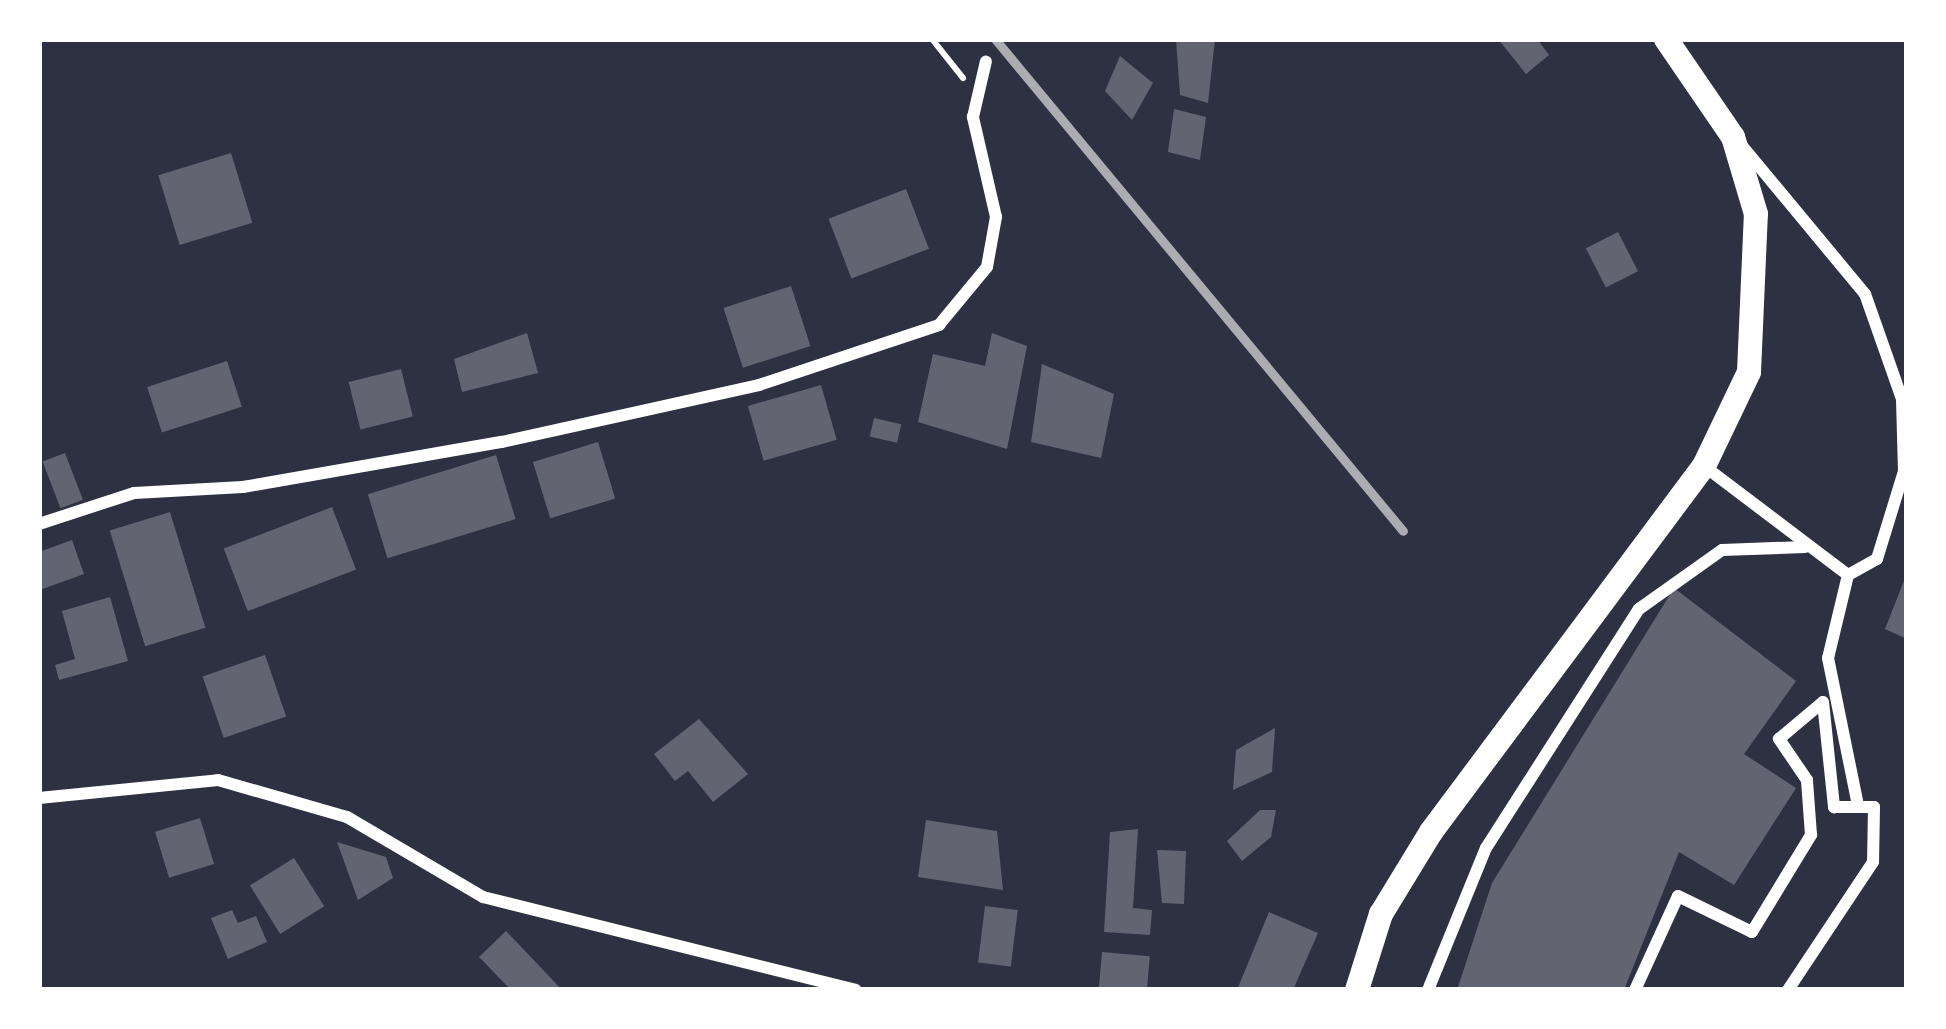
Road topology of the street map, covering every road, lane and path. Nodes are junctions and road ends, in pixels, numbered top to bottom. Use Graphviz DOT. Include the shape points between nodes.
graph roads {
  1 [pos="932,39"];
  2 [pos="1666,39"];
  3 [pos="986,61"];
  4 [pos="972,91"];
  5 [pos="1733,137"];
  6 [pos="1704,466"];
  7 [pos="39,524"];
  8 [pos="1808,547"];
  9 [pos="1848,574"];
  10 [pos="39,798"];
  11 [pos="1857,801"];
  12 [pos="856,990"];
  13 [pos="1357,990"];
  14 [pos="1428,990"];
  15 [pos="1635,990"];
  16 [pos="1788,990"];
  1 -- 4 [label="path"];
  2 -- 5 [label="main road"];
  3 -- 4 [label="street"];
  4 -- 7 [label="street" via="997,218 987,267 939,326 759,386 243,488 134,493"];
  5 -- 6 [label="main road" via="1756,214 1756,325 1749,373"];
  5 -- 9 [label="street" via="1816,223 1892,358 1904,471 1877,559"];
  6 -- 8 [label="street"];
  6 -- 13 [label="main road" via="1431,832 1381,914"];
  8 -- 9 [label="street"];
  8 -- 14 [label="street" via="1722,550 1639,609 1486,848"];
  9 -- 11 [label="street" via="1828,658"];
  10 -- 12 [label="street" via="218,780 347,818 483,898"];
  15 -- 16 [label="street" via="1678,896 1752,932 1810,835 1808,779 1779,740 1823,702 1834,807 1874,807 1873,862"];
}
